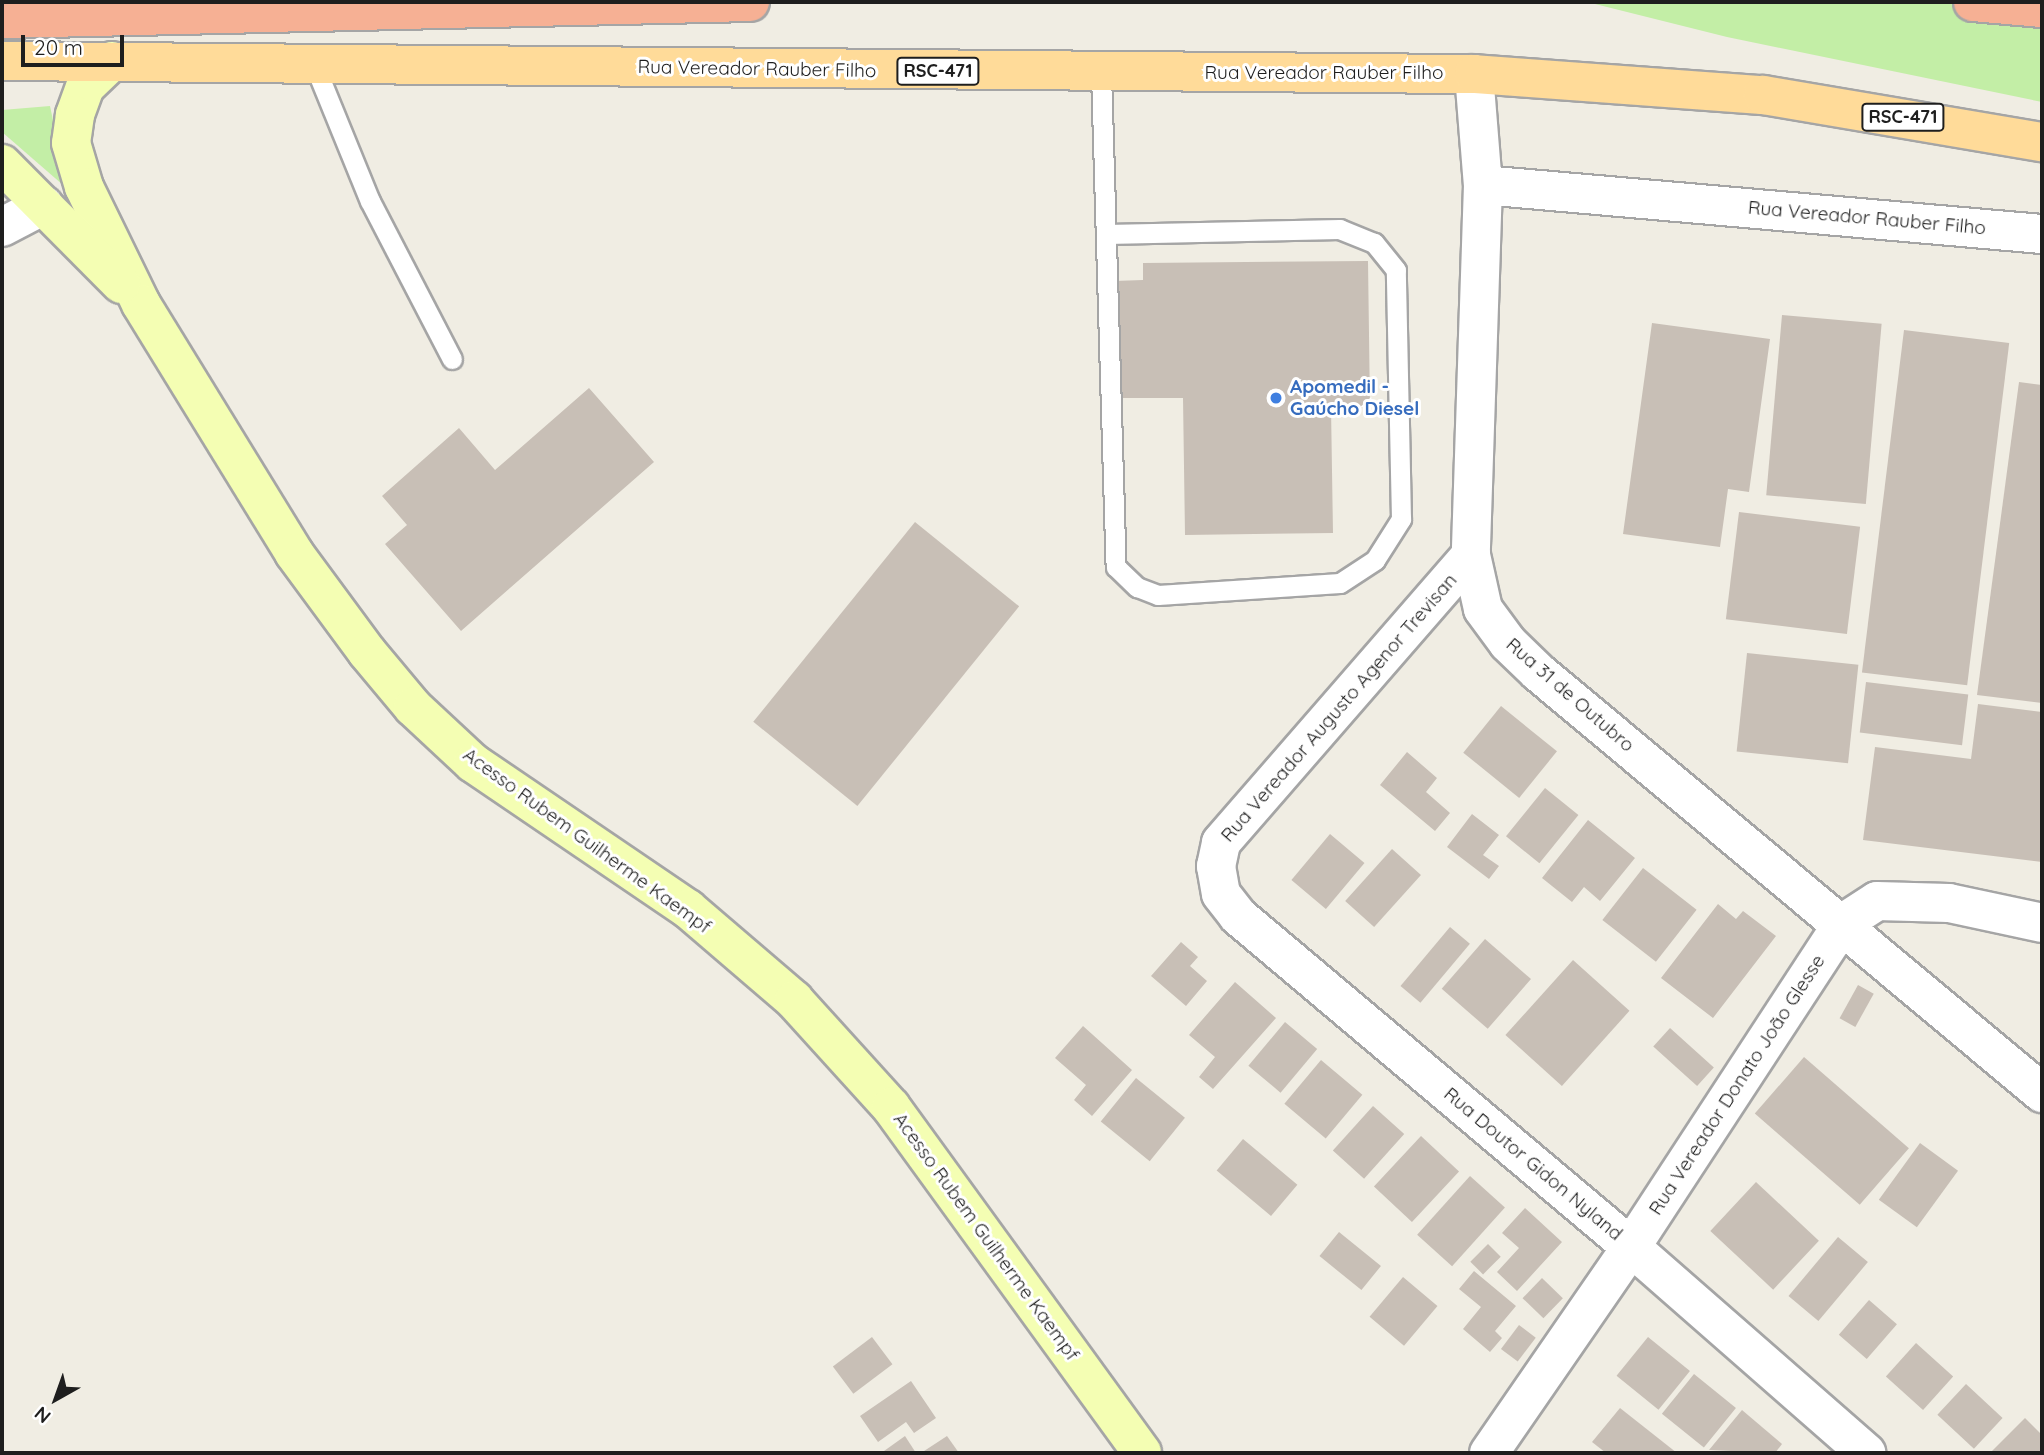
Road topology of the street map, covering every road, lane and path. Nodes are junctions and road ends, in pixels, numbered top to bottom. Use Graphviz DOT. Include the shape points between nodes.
graph roads {
  1 [pos="750,2"];
  2 [pos="1973,2"];
  3 [pos="2042,8"];
  4 [pos="2,19"];
  5 [pos="2,61"];
  6 [pos="112,61"];
  7 [pos="314,64"];
  8 [pos="1101,73"];
  9 [pos="1474,74"];
  10 [pos="2042,142"];
  11 [pos="2,164"];
  12 [pos="1483,185"];
  13 [pos="44,205"];
  14 [pos="2,228"];
  15 [pos="1106,233"];
  16 [pos="2042,234"];
  17 [pos="141,304"];
  18 [pos="452,359"];
  19 [pos="1471,555"];
  20 [pos="1216,866"];
  21 [pos="1843,923"];
  22 [pos="2042,923"];
  23 [pos="2042,1093"];
  24 [pos="1632,1247"];
  25 [pos="1142,1453"];
  26 [pos="1489,1453"];
  27 [pos="1866,1453"];
  1 -- 4 [label="highway"];
  2 -- 3 [label="highway"];
  5 -- 6 [label="main road, Rua Vereador Rauber Filho / RSC-471"];
  6 -- 7 [label="main road, Rua Vereador Rauber Filho / RSC-471"];
  6 -- 17 [label="main road, Acesso Rubem Guilherme Kaempf" via="85,86 71,143 84,187"];
  7 -- 8 [label="main road, Rua Vereador Rauber Filho / RSC-471"];
  7 -- 18 [label="lane" via="370,201"];
  8 -- 9 [label="main road, Rua Vereador Rauber Filho / RSC-471"];
  8 -- 15 [label="lane"];
  9 -- 10 [label="main road, Rua Vereador Rauber Filho / RSC-471" via="1763,95"];
  9 -- 12 [label="street, Rua 31 de Outubro"];
  11 -- 13 [label="main road, Acesso Rubem Guilherme Kaempf"];
  12 -- 16 [label="street, Rua Vereador Rauber Filho"];
  12 -- 19 [label="street, Rua 31 de Outubro"];
  13 -- 14 [label="street"];
  13 -- 17 [label="main road, Acesso Rubem Guilherme Kaempf"];
  15 -- 15 [label="lane" via="1116,568 1137,587 1158,595 1340,583 1375,560 1401,519 1396,270 1374,243 1340,229"];
  17 -- 25 [label="main road, Acesso Rubem Guilherme Kaempf" via="294,553 414,707 473,763 688,909 794,1000 891,1107"];
  19 -- 20 [label="street, Rua Vereador Augusto Agenor Trevisan" via="1221,843"];
  19 -- 21 [label="street, Rua 31 de Outubro" via="1483,609 1508,643"];
  20 -- 24 [label="street, Rua Doutor Gidon Nyland" via="1221,894 1238,916"];
  21 -- 22 [label="street, Rua Vereador Donato João Glesse" via="1877,901 1949,903"];
  21 -- 23 [label="street, Rua 31 de Outubro"];
  21 -- 24 [label="street, Rua Vereador Donato João Glesse"];
  24 -- 26 [label="street, Rua Vereador Donato João Glesse"];
  24 -- 27 [label="street, Rua Doutor Gidon Nyland"];
}
